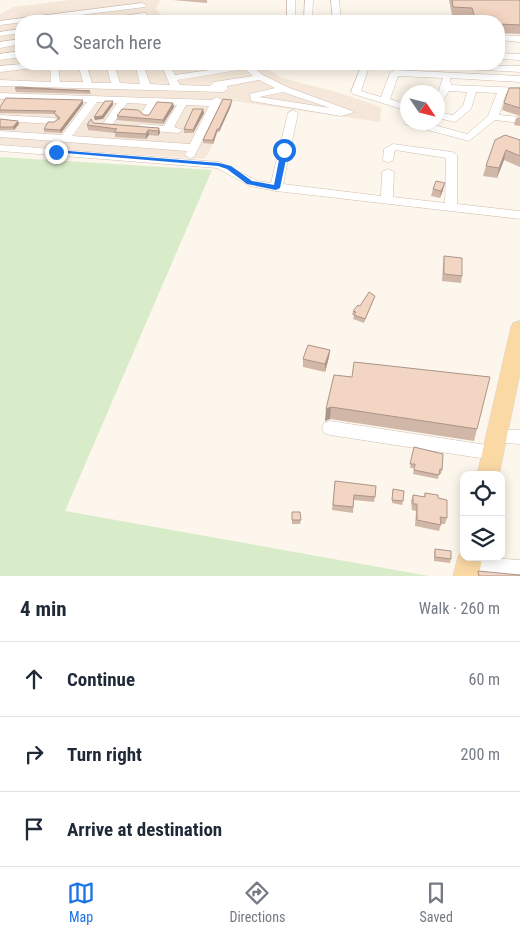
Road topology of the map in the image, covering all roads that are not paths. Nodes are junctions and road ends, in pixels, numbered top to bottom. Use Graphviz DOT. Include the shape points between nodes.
graph roads {
  1 [pos="121,0"];
  2 [pos="291,0"];
  3 [pos="309,0"];
  4 [pos="335,0"];
  5 [pos="143,3"];
  6 [pos="17,15"];
  7 [pos="53,15"];
  8 [pos="142,15"];
  9 [pos="292,15"];
  10 [pos="308,15"];
  11 [pos="336,15"];
  12 [pos="15,16"];
  13 [pos="15,20"];
  14 [pos="0,22"];
  15 [pos="15,32"];
  16 [pos="0,34"];
  17 [pos="505,38"];
  18 [pos="520,39"];
  19 [pos="15,43"];
  20 [pos="0,45"];
  21 [pos="505,45"];
  22 [pos="520,46"];
  23 [pos="15,55"];
  24 [pos="505,56"];
  25 [pos="520,56"];
  26 [pos="0,57"];
  27 [pos="15,67"];
  28 [pos="0,68"];
  29 [pos="505,68"];
  30 [pos="520,69"];
  31 [pos="27,70"];
  32 [pos="55,70"];
  33 [pos="84,70"];
  34 [pos="112,70"];
  35 [pos="141,70"];
  36 [pos="168,70"];
  37 [pos="218,70"];
  38 [pos="252,70"];
  39 [pos="364,70"];
  40 [pos="445,70"];
  41 [pos="446,76"];
  42 [pos="260,77"];
  43 [pos="172,78"];
  44 [pos="520,79"];
  45 [pos="0,83"];
  46 [pos="28,84"];
  47 [pos="56,84"];
  48 [pos="88,85"];
  49 [pos="116,86"];
  50 [pos="146,87"];
  51 [pos="177,88"];
  52 [pos="446,88"];
  53 [pos="284,89"];
  54 [pos="472,90"];
  55 [pos="502,91"];
  56 [pos="520,91"];
  57 [pos="33,97"];
  58 [pos="2,98"];
  59 [pos="94,99"];
  60 [pos="124,100"];
  61 [pos="152,101"];
  62 [pos="384,101"];
  63 [pos="183,102"];
  64 [pos="400,106"];
  65 [pos="25,108"];
  66 [pos="55,112"];
  67 [pos="293,113"];
  68 [pos="145,115"];
  69 [pos="445,117"];
  70 [pos="493,117"];
  71 [pos="0,118"];
  72 [pos="520,120"];
  73 [pos="107,125"];
  74 [pos="133,127"];
  75 [pos="172,129"];
  76 [pos="439,130"];
  77 [pos="0,134"];
  78 [pos="65,139"];
  79 [pos="0,148"];
  80 [pos="194,148"];
  81 [pos="187,162"];
  82 [pos="276,188"];
  83 [pos="387,200"];
  84 [pos="451,207"];
  85 [pos="520,215"];
  86 [pos="520,326"];
  87 [pos="330,428"];
  88 [pos="520,437"];
  89 [pos="494,445"];
  90 [pos="489,471"];
  91 [pos="468,565"];
  92 [pos="520,569"];
  1 -- 6 [label="street" via="27,11"];
  2 -- 9 [label="street"];
  3 -- 10 [label="street"];
  4 -- 11 [label="street"];
  5 -- 7 [label="street"];
  5 -- 8 [label="street" via="140,10"];
  12 -- 14 [label="street"];
  13 -- 14 [label="street"];
  15 -- 16 [label="street"];
  17 -- 18 [label="street"];
  19 -- 20 [label="street"];
  21 -- 22 [label="street"];
  23 -- 26 [label="street"];
  24 -- 25 [label="street"];
  27 -- 28 [label="street"];
  29 -- 30 [label="street"];
  31 -- 46 [label="street"];
  32 -- 47 [label="street"];
  33 -- 48 [label="street"];
  34 -- 49 [label="street"];
  35 -- 50 [label="street"];
  36 -- 43 [label="street"];
  37 -- 43 [label="street"];
  38 -- 42 [label="street"];
  39 -- 62 [label="street" via="356,92"];
  40 -- 41 [label="street"];
  41 -- 44 [label="street"];
  41 -- 52 [label="street"];
  41 -- 62 [label="street" via="395,73"];
  42 -- 51 [label="street" via="222,84 224,90"];
  42 -- 53 [label="street"];
  43 -- 51 [label="street"];
  45 -- 46 [label="street"];
  46 -- 47 [label="street"];
  47 -- 48 [label="street"];
  48 -- 49 [label="street"];
  49 -- 50 [label="street"];
  50 -- 51 [label="street"];
  52 -- 54 [label="street"];
  53 -- 53 [label="street" via="253,96 260,101 350,112"];
  54 -- 55 [label="street"];
  54 -- 69 [label="street" via="468,107 455,119"];
  55 -- 56 [label="street"];
  55 -- 70 [label="street"];
  57 -- 58 [label="street"];
  57 -- 65 [label="street"];
  57 -- 66 [label="street"];
  59 -- 60 [label="street"];
  59 -- 66 [label="street"];
  59 -- 78 [label="street"];
  60 -- 61 [label="street"];
  60 -- 73 [label="street"];
  61 -- 63 [label="street"];
  61 -- 68 [label="street"];
  62 -- 64 [label="street"];
  63 -- 75 [label="street"];
  63 -- 80 [label="street" via="216,101"];
  66 -- 71 [label="street"];
  67 -- 82 [label="street"];
  70 -- 72 [label="street"];
  70 -- 76 [label="street" via="470,138"];
  74 -- 75 [label="street"];
  77 -- 78 [label="street"];
  78 -- 80 [label="street"];
  79 -- 81 [label="street"];
  80 -- 81 [label="street"];
  81 -- 82 [label="street" via="219,164 250,182"];
  82 -- 83 [label="street"];
  83 -- 84 [label="street"];
  83 -- 84 [label="street" via="389,148 394,147 452,155"];
  84 -- 85 [label="street"];
  86 -- 89 [label="main road"];
  87 -- 89 [label="street"];
  88 -- 89 [label="street"];
  89 -- 90 [label="main road"];
  91 -- 92 [label="street"];
}
